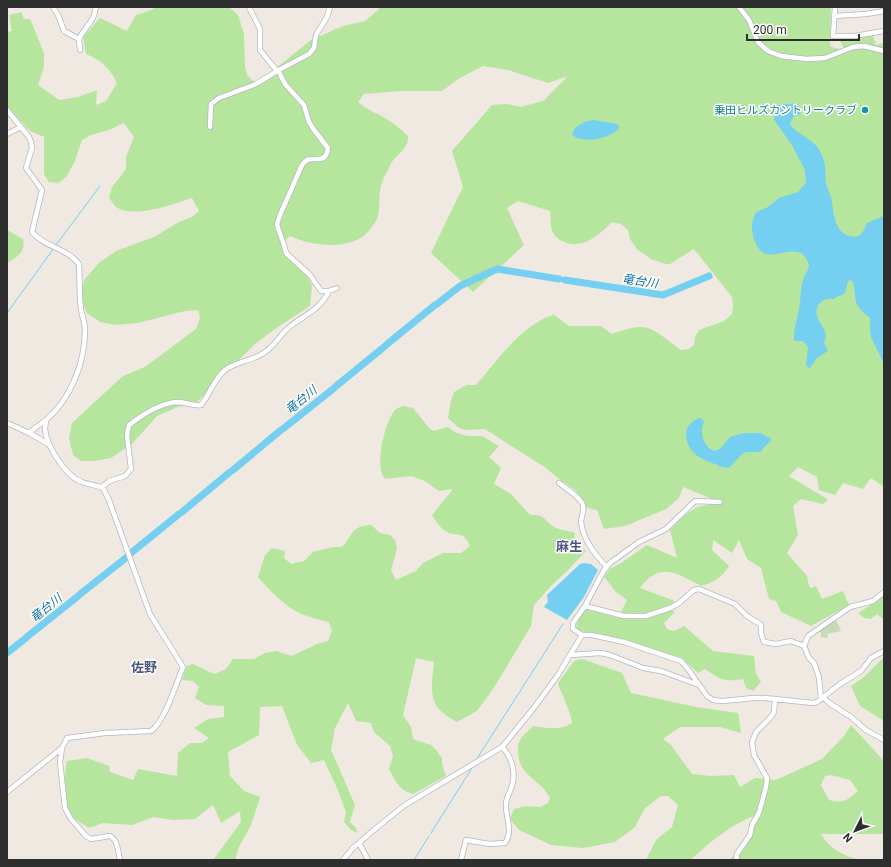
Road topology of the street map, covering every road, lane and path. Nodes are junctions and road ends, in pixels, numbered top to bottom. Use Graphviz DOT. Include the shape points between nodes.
graph roads {
  1 [pos="53,7"];
  2 [pos="96,7"];
  3 [pos="249,7"];
  4 [pos="330,7"];
  5 [pos="739,7"];
  6 [pos="835,7"];
  7 [pos="884,11"];
  8 [pos="835,16"];
  9 [pos="884,31"];
  10 [pos="79,39"];
  11 [pos="80,50"];
  12 [pos="884,51"];
  13 [pos="277,70"];
  14 [pos="7,110"];
  15 [pos="21,127"];
  16 [pos="210,127"];
  17 [pos="7,134"];
  18 [pos="337,288"];
  19 [pos="329,291"];
  20 [pos="46,420"];
  21 [pos="7,423"];
  22 [pos="29,433"];
  23 [pos="50,445"];
  24 [pos="559,483"];
  25 [pos="102,487"];
  26 [pos="720,502"];
  27 [pos="607,567"];
  28 [pos="884,592"];
  29 [pos="585,606"];
  30 [pos="582,635"];
  31 [pos="804,646"];
  32 [pos="884,651"];
  33 [pos="570,655"];
  34 [pos="699,685"];
  35 [pos="822,698"];
  36 [pos="775,699"];
  37 [pos="884,740"];
  38 [pos="502,746"];
  39 [pos="62,748"];
  40 [pos="7,792"];
  41 [pos="359,843"];
  42 [pos="120,860"];
  43 [pos="343,860"];
  44 [pos="368,860"];
  45 [pos="461,860"];
  46 [pos="736,860"];
  1 -- 10 [label="street" via="64,31"];
  2 -- 10 [label="street" via="94,19"];
  3 -- 13 [label="street" via="260,29 260,50"];
  4 -- 13 [label="street" via="311,52"];
  5 -- 12 [label="street" via="749,20 758,42 768,51 781,56 825,58 853,47 864,46"];
  6 -- 8 [label="street"];
  7 -- 8 [label="street"];
  8 -- 9 [label="street" via="833,36 854,36"];
  10 -- 11 [label="street"];
  13 -- 16 [label="street" via="256,84 214,101 211,104"];
  13 -- 19 [label="street" via="285,84 304,105 309,122 328,148 326,156 322,159 307,160 302,165 277,224 286,253 314,278 321,291"];
  14 -- 15 [label="street"];
  15 -- 17 [label="street"];
  15 -- 20 [label="street" via="30,137 32,148 26,168 42,190 32,232 37,238 70,255 80,265 84,342 70,389"];
  18 -- 19 [label="street"];
  19 -- 25 [label="street" via="325,300 288,329 263,354 222,372 201,405 180,402 166,404 129,425 126,435 131,469 125,476 109,481"];
  20 -- 22 [label="street"];
  20 -- 23 [label="street" via="45,429"];
  21 -- 22 [label="street"];
  22 -- 23 [label="street"];
  23 -- 25 [label="street" via="72,477"];
  24 -- 27 [label="street" via="582,503 584,508 581,522 587,541"];
  25 -- 39 [label="street" via="110,500 150,614 183,667 167,707 157,726 151,731 70,737"];
  26 -- 27 [label="street" via="695,501 666,529 639,542"];
  27 -- 29 [label="street"];
  28 -- 31 [label="street" via="873,601 850,607 812,632"];
  29 -- 30 [label="street" via="572,626"];
  29 -- 31 [label="street" via="624,616 646,616 670,608 699,589 735,604 760,624 761,638 764,642 776,644 791,641"];
  30 -- 33 [label="street"];
  30 -- 34 [label="street" via="624,642 675,658 681,661"];
  31 -- 35 [label="street" via="817,671"];
  32 -- 35 [label="street" via="871,658 861,671"];
  33 -- 34 [label="street" via="606,654"];
  33 -- 38 [label="street" via="533,709"];
  34 -- 36 [label="street" via="710,698 718,701"];
  35 -- 36 [label="street" via="814,703"];
  35 -- 37 [label="street"];
  36 -- 46 [label="street" via="774,712 756,732 752,742 754,755 767,778 766,788 750,835 737,854"];
  38 -- 41 [label="street" via="405,805"];
  38 -- 45 [label="street" via="509,755 514,773 506,803 509,832 507,840 496,845 466,840"];
  39 -- 40 [label="street"];
  39 -- 42 [label="street" via="60,762 65,808 86,836 91,839 113,837"];
  41 -- 43 [label="street"];
  41 -- 44 [label="street"];
}
